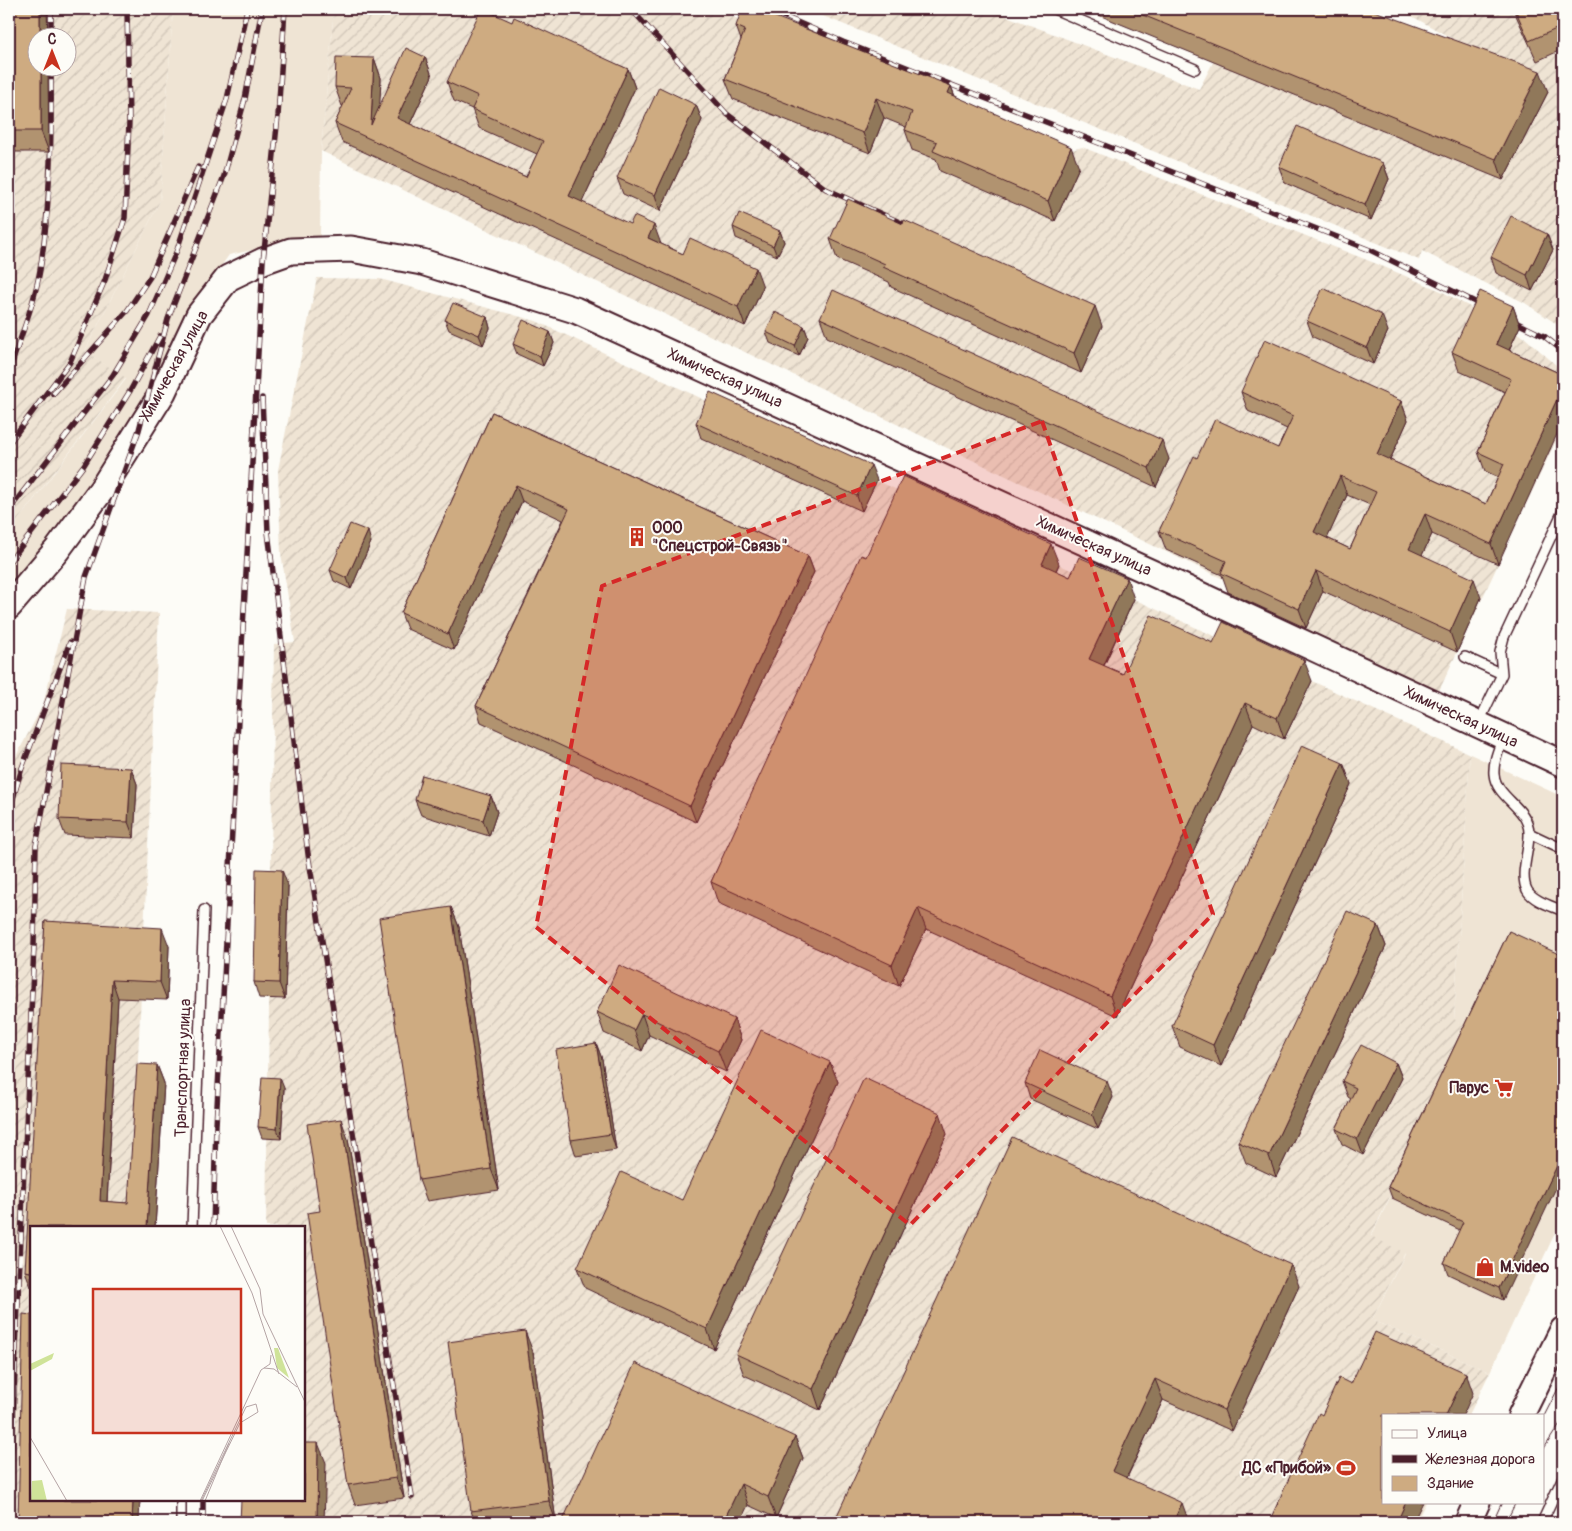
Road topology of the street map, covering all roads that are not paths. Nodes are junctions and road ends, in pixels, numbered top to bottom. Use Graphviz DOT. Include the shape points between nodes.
graph roads {
  1 [pos="1054,9"];
  2 [pos="1195,69"];
  3 [pos="1563,511"];
  4 [pos="9,606"];
  5 [pos="1465,657"];
  6 [pos="1502,674"];
  7 [pos="1478,724"];
  8 [pos="1503,736"];
  9 [pos="1563,764"];
  10 [pos="1530,833"];
  11 [pos="1563,849"];
  12 [pos="204,910"];
  13 [pos="1563,911"];
  14 [pos="192,1226"];
  15 [pos="1563,1330"];
  16 [pos="1521,1414"];
  17 [pos="1563,1477"];
  18 [pos="181,1501"];
  19 [pos="1476,1504"];
  20 [pos="181,1522"];
  21 [pos="1468,1522"];
  22 [pos="1542,1522"];
  1 -- 2 [label="lane"];
  3 -- 6 [label="lane" via="1504,637 1500,652"];
  4 -- 7 [label="street, Химическая улица" via="57,550 102,489 163,392 200,316 228,278 291,250 351,249 422,262 575,310"];
  5 -- 6 [label="lane"];
  6 -- 7 [label="lane"];
  7 -- 8 [label="street, Химическая улица"];
  8 -- 9 [label="street, Химическая улица"];
  8 -- 10 [label="lane" via="1495,757 1496,783 1528,821"];
  10 -- 11 [label="lane"];
  10 -- 13 [label="lane" via="1525,877 1527,889 1533,897"];
  12 -- 14 [label="lane, Транспортная улица"];
  15 -- 16 [label="street"];
  17 -- 22 [label="lane"];
  18 -- 20 [label="lane"];
  19 -- 21 [label="street"];
}
